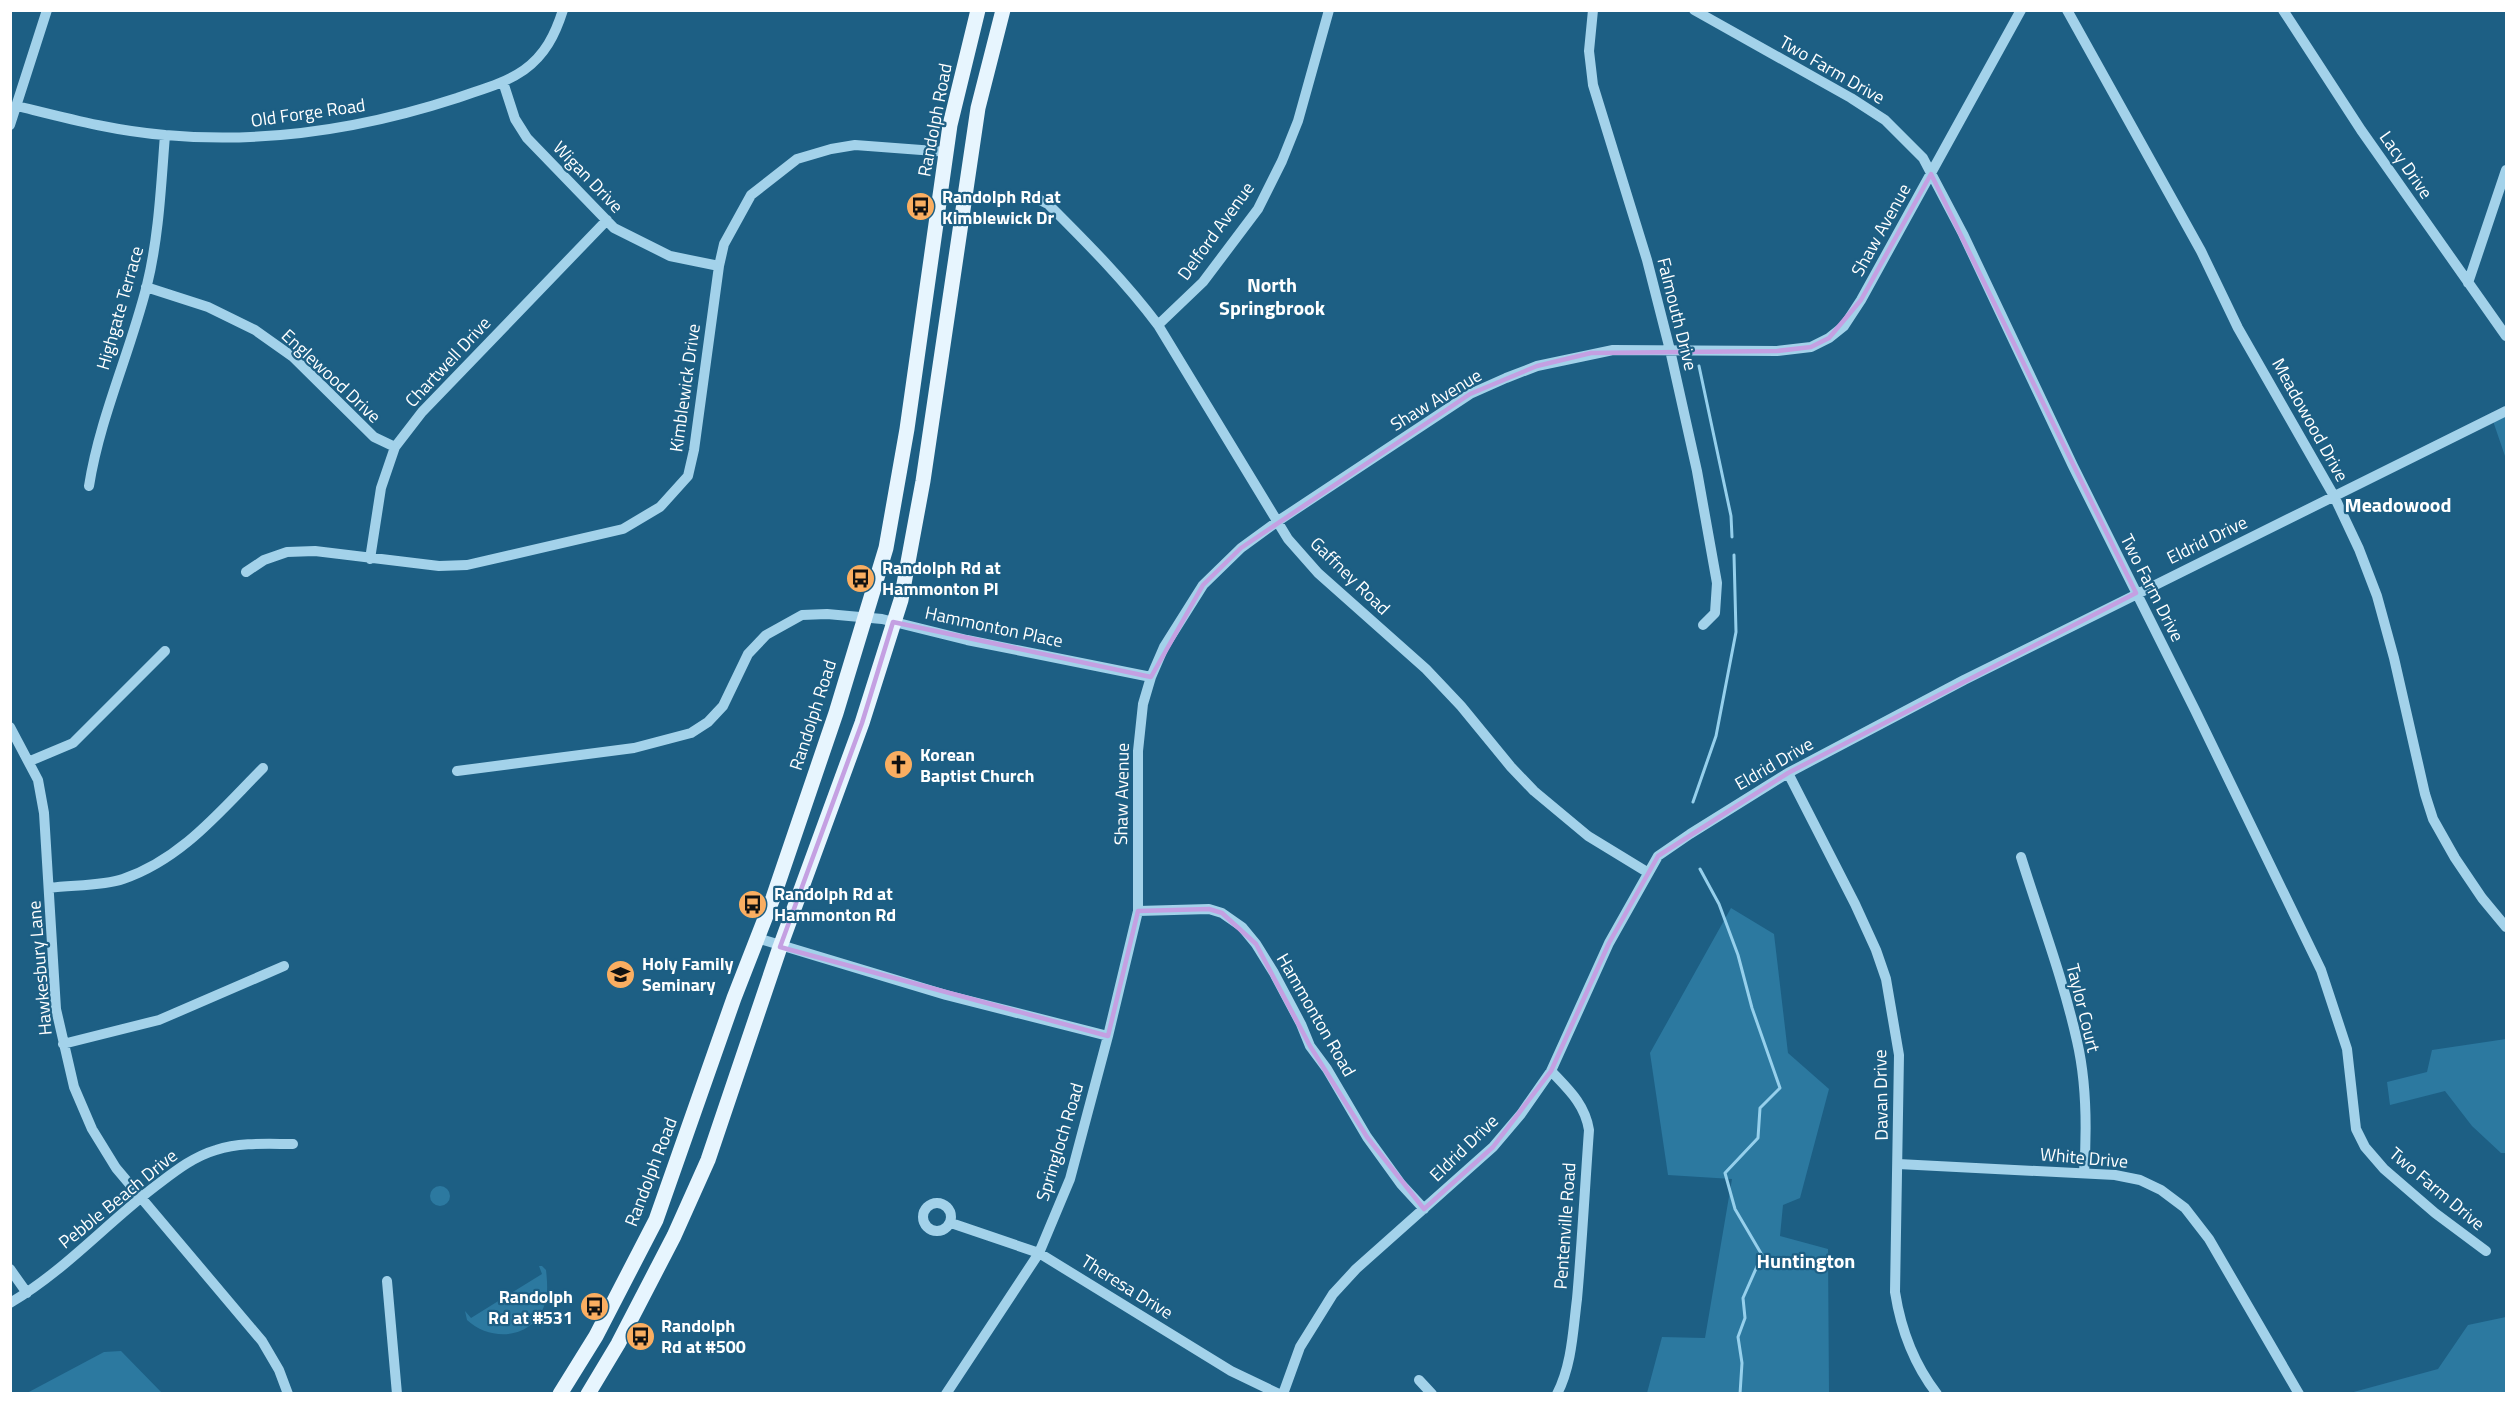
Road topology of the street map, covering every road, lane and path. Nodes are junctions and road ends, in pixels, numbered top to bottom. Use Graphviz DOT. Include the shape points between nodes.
graph roads {
  1 [pos="47,10"];
  2 [pos="563,10"];
  3 [pos="978,10"];
  4 [pos="1003,10"];
  5 [pos="1329,10"];
  6 [pos="1593,10"];
  7 [pos="1694,10"];
  8 [pos="2021,10"];
  9 [pos="2067,10"];
  10 [pos="2283,10"];
  11 [pos="503,82"];
  12 [pos="17,106"];
  13 [pos="10,125"];
  14 [pos="165,135"];
  15 [pos="948,152"];
  16 [pos="2506,170"];
  17 [pos="1931,174"];
  18 [pos="1040,200"];
  19 [pos="607,220"];
  20 [pos="719,266"];
  21 [pos="2468,283"];
  22 [pos="146,287"];
  23 [pos="1158,325"];
  24 [pos="2506,336"];
  25 [pos="1670,350"];
  26 [pos="2506,411"];
  27 [pos="395,447"];
  28 [pos="89,486"];
  29 [pos="2334,496"];
  30 [pos="1278,521"];
  31 [pos="370,559"];
  32 [pos="246,572"];
  33 [pos="2136,593"];
  34 [pos="864,617"];
  35 [pos="892,622"];
  36 [pos="1702,625"];
  37 [pos="165,651"];
  38 [pos="1151,677"];
  39 [pos="10,727"];
  40 [pos="30,762"];
  41 [pos="263,768"];
  42 [pos="457,771"];
  43 [pos="1788,773"];
  44 [pos="2021,857"];
  45 [pos="1647,872"];
  46 [pos="50,888"];
  47 [pos="1138,910"];
  48 [pos="2506,927"];
  49 [pos="757,938"];
  50 [pos="780,946"];
  51 [pos="284,966"];
  52 [pos="1108,1036"];
  53 [pos="63,1044"];
  54 [pos="1551,1071"];
  55 [pos="293,1143"];
  56 [pos="1898,1164"];
  57 [pos="2084,1173"];
  58 [pos="140,1198"];
  59 [pos="1424,1209"];
  60 [pos="951,1223"];
  61 [pos="2486,1251"];
  62 [pos="1039,1253"];
  63 [pos="10,1269"];
  64 [pos="387,1281"];
  65 [pos="27,1293"];
  66 [pos="10,1303"];
  67 [pos="1419,1380"];
  68 [pos="288,1394"];
  69 [pos="397,1394"];
  70 [pos="560,1394"];
  71 [pos="588,1394"];
  72 [pos="946,1394"];
  73 [pos="1281,1394"];
  74 [pos="1432,1394"];
  75 [pos="1557,1394"];
  76 [pos="1936,1394"];
  77 [pos="2300,1394"];
  1 -- 12 [label="street"];
  2 -- 11 [label="street, Old Forge Road" via="545,51"];
  3 -- 15 [label="main road, Randolph Road" via="950,124"];
  4 -- 35 [label="main road" via="978,108 923,482 901,600"];
  5 -- 23 [label="street, Delford Avenue" via="1298,121 1258,208 1203,282"];
  6 -- 25 [label="street, Falmouth Drive" via="1589,51 1593,86 1647,260"];
  7 -- 17 [label="street, Two Farm Drive" via="1885,120 1923,158"];
  8 -- 17 [label="street, Shaw Avenue"];
  9 -- 29 [label="street, Meadowood Drive"];
  10 -- 21 [label="street, Lacy Drive"];
  11 -- 14 [label="street, Old Forge Road" via="411,113 323,131 243,139"];
  11 -- 19 [label="street, Wigan Drive" via="515,119 527,138"];
  12 -- 13 [label="street"];
  12 -- 14 [label="street, Old Forge Road" via="93,126"];
  14 -- 22 [label="street, Highgate Terrace" via="155,246"];
  15 -- 20 [label="street, Kimblewick Drive" via="855,145 797,159 752,195 724,244"];
  15 -- 34 [label="main road, Randolph Road" via="899,481 886,548"];
  16 -- 21 [label="street"];
  17 -- 25 [label="street, Shaw Avenue" via="1862,300 1844,326 1829,338 1811,347 1777,351"];
  17 -- 33 [label="street, Two Farm Drive"];
  18 -- 23 [label="street, Gaffney Road" via="1098,254"];
  19 -- 20 [label="street, Wigan Drive" via="657,252"];
  19 -- 27 [label="street, Chartwell Drive" via="422,412"];
  20 -- 31 [label="street, Kimblewick Drive" via="688,476 660,507 623,529 483,562 439,566"];
  21 -- 24 [label="street, Lacy Drive"];
  22 -- 27 [label="street, Englewood Drive" via="208,307 255,330 292,357 374,437"];
  22 -- 28 [label="street, Highgate Terrace" via="95,448"];
  23 -- 30 [label="street, Gaffney Road"];
  25 -- 30 [label="street, Shaw Avenue" via="1591,353 1506,378 1470,394"];
  25 -- 36 [label="street, Falmouth Drive" via="1717,583 1715,613"];
  26 -- 29 [label="street, Eldrid Drive"];
  27 -- 31 [label="street, Chartwell Drive" via="381,488"];
  29 -- 33 [label="street, Eldrid Drive"];
  29 -- 48 [label="street, Meadowood Drive" via="2377,597 2433,819 2482,898"];
  30 -- 38 [label="street, Shaw Avenue" via="1241,548 1203,585 1164,647"];
  30 -- 45 [label="street, Gaffney Road" via="1318,573 1426,669 1534,791 1588,836"];
  31 -- 32 [label="street, Kimblewick Drive" via="315,551 286,552"];
  33 -- 43 [label="street, Eldrid Drive"];
  33 -- 61 [label="street, Two Farm Drive" via="2321,970 2347,1049 2360,1138 2384,1169"];
  34 -- 35 [label="street, Hammonton Place"];
  34 -- 42 [label="street, Hammonton Place" via="802,615 766,635 748,654 723,706 691,733 634,748"];
  34 -- 49 [label="main road, Randolph Road" via="836,713"];
  35 -- 38 [label="street, Hammonton Place"];
  35 -- 50 [label="main road" via="862,723"];
  37 -- 40 [label="street" via="73,743"];
  38 -- 47 [label="street, Shaw Avenue" via="1143,704 1138,751"];
  39 -- 40 [label="street, Hawkesbury Lane"];
  40 -- 46 [label="street, Hawkesbury Lane" via="44,813"];
  41 -- 46 [label="street" via="186,844 159,864 121,880"];
  43 -- 45 [label="street, Eldrid Drive" via="1682,839 1658,856"];
  43 -- 56 [label="street, Davan Drive" via="1855,904 1886,979 1899,1055"];
  44 -- 57 [label="street, Taylor Court" via="2078,1043 2087,1122"];
  45 -- 54 [label="street, Eldrid Drive" via="1609,943"];
  46 -- 53 [label="street, Hawkesbury Lane" via="56,1009"];
  47 -- 52 [label="street, Springloch Road"];
  47 -- 59 [label="street, Hammonton Road" via="1209,909 1242,927 1274,973 1310,1046 1367,1137"];
  49 -- 50 [label="street"];
  49 -- 70 [label="main road, Randolph Road" via="656,1220 596,1336"];
  50 -- 52 [label="street" via="946,995"];
  50 -- 71 [label="main road" via="708,1160 674,1236"];
  51 -- 53 [label="street" via="159,1020"];
  52 -- 62 [label="street, Springloch Road" via="1070,1179"];
  53 -- 58 [label="street, Hawkesbury Lane" via="74,1087 92,1129"];
  54 -- 59 [label="street, Eldrid Drive" via="1493,1147"];
  54 -- 75 [label="street, Pentenville Road" via="1579,1100 1589,1130 1573,1338"];
  55 -- 58 [label="street, Pebble Beach Drive" via="216,1150 184,1164"];
  56 -- 57 [label="street, White Drive"];
  56 -- 76 [label="street, Davan Drive" via="1898,1314 1907,1344"];
  57 -- 77 [label="street, White Drive" via="2140,1180 2185,1208 2209,1239"];
  58 -- 65 [label="street, Pebble Beach Drive"];
  58 -- 68 [label="street, Hawkesbury Lane" via="262,1341"];
  59 -- 73 [label="street, Eldrid Drive" via="1333,1294 1300,1347"];
  60 -- 62 [label="street, Theresa Drive"];
  62 -- 72 [label="street, Springloch Road"];
  62 -- 73 [label="street, Theresa Drive" via="1231,1371"];
  63 -- 65 [label="street"];
  64 -- 69 [label="street"];
  65 -- 66 [label="street, Pebble Beach Drive"];
  67 -- 74 [label="street"];
}
